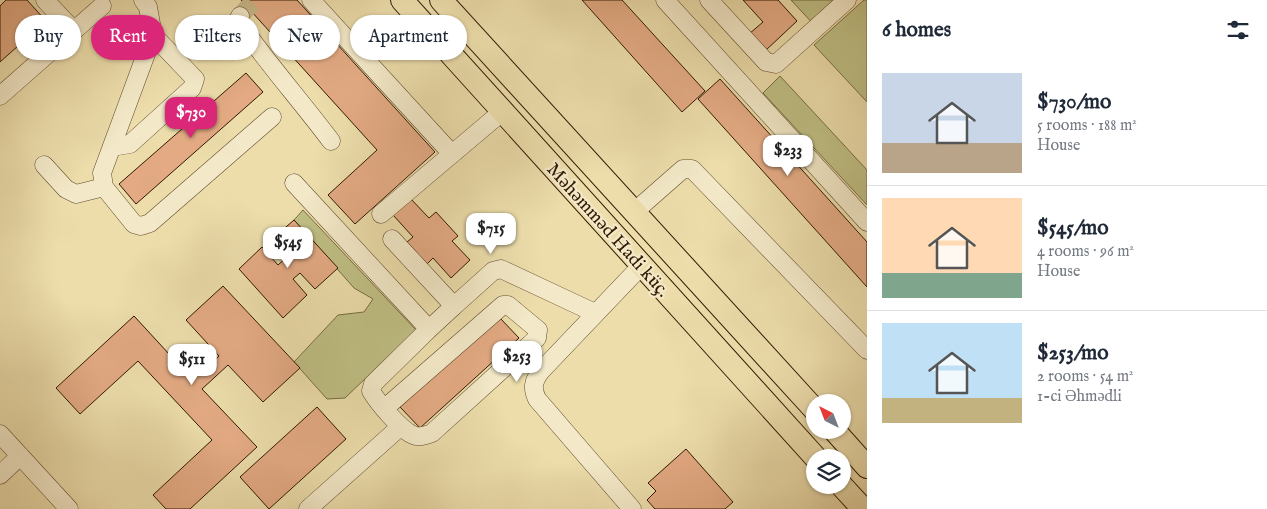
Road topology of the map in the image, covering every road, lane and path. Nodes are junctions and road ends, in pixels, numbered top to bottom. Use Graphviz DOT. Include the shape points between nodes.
graph roads {
  1 [pos="45,0"];
  2 [pos="143,0"];
  3 [pos="311,0"];
  4 [pos="402,0"];
  5 [pos="441,0"];
  6 [pos="665,0"];
  7 [pos="709,0"];
  8 [pos="848,0"];
  9 [pos="102,6"];
  10 [pos="59,15"];
  11 [pos="149,15"];
  12 [pos="81,25"];
  13 [pos="165,48"];
  14 [pos="259,51"];
  15 [pos="41,60"];
  16 [pos="144,60"];
  17 [pos="0,96"];
  18 [pos="503,111"];
  19 [pos="272,117"];
  20 [pos="331,141"];
  21 [pos="112,148"];
  22 [pos="452,154"];
  23 [pos="44,164"];
  24 [pos="294,183"];
  25 [pos="104,187"];
  26 [pos="634,212"];
  27 [pos="381,214"];
  28 [pos="867,222"];
  29 [pos="392,239"];
  30 [pos="642,265"];
  31 [pos="454,306"];
  32 [pos="595,313"];
  33 [pos="427,331"];
  34 [pos="867,350"];
  35 [pos="806,400"];
  36 [pos="385,408"];
  37 [pos="400,427"];
  38 [pos="0,434"];
  39 [pos="842,439"];
  40 [pos="808,449"];
  41 [pos="20,456"];
  42 [pos="867,466"];
  43 [pos="0,475"];
  44 [pos="849,494"];
  45 [pos="69,509"];
  46 [pos="308,509"];
  47 [pos="632,509"];
  48 [pos="863,509"];
  1 -- 10 [label="street"];
  2 -- 11 [label="street"];
  3 -- 22 [label="street"];
  4 -- 18 [label="main road, Məhəmməd Hadi küç."];
  5 -- 26 [label="main road, Məhəmməd Hadi küç."];
  6 -- 28 [label="street"];
  7 -- 8 [label="street" via="766,62 776,64"];
  9 -- 12 [label="street"];
  13 -- 21 [label="street" via="194,79 192,88 130,144"];
  14 -- 20 [label="street"];
  15 -- 17 [label="street"];
  16 -- 21 [label="street"];
  18 -- 22 [label="street"];
  18 -- 30 [label="main road, Məhəmməd Hadi küç."];
  19 -- 25 [label="street" via="150,223 134,224"];
  21 -- 25 [label="street" via="102,173"];
  22 -- 27 [label="street"];
  23 -- 25 [label="street" via="66,189 76,194"];
  24 -- 33 [label="street" via="427,327"];
  26 -- 34 [label="street" via="683,169 692,169"];
  26 -- 35 [label="main road, Məhəmməd Hadi küç."];
  29 -- 31 [label="street"];
  30 -- 32 [label="street"];
  30 -- 40 [label="main road, Məhəmməd Hadi küç."];
  31 -- 32 [label="street" via="493,271 501,269"];
  31 -- 33 [label="street"];
  32 -- 47 [label="street" via="540,372 533,391"];
  33 -- 36 [label="street" via="373,384 371,392"];
  36 -- 37 [label="street"];
  36 -- 37 [label="street" via="504,305 538,330 537,338 432,433 414,436"];
  37 -- 46 [label="street"];
  38 -- 41 [label="street"];
  39 -- 42 [label="main road"];
  41 -- 43 [label="street"];
  41 -- 45 [label="street"];
  44 -- 48 [label="main road"];
}
